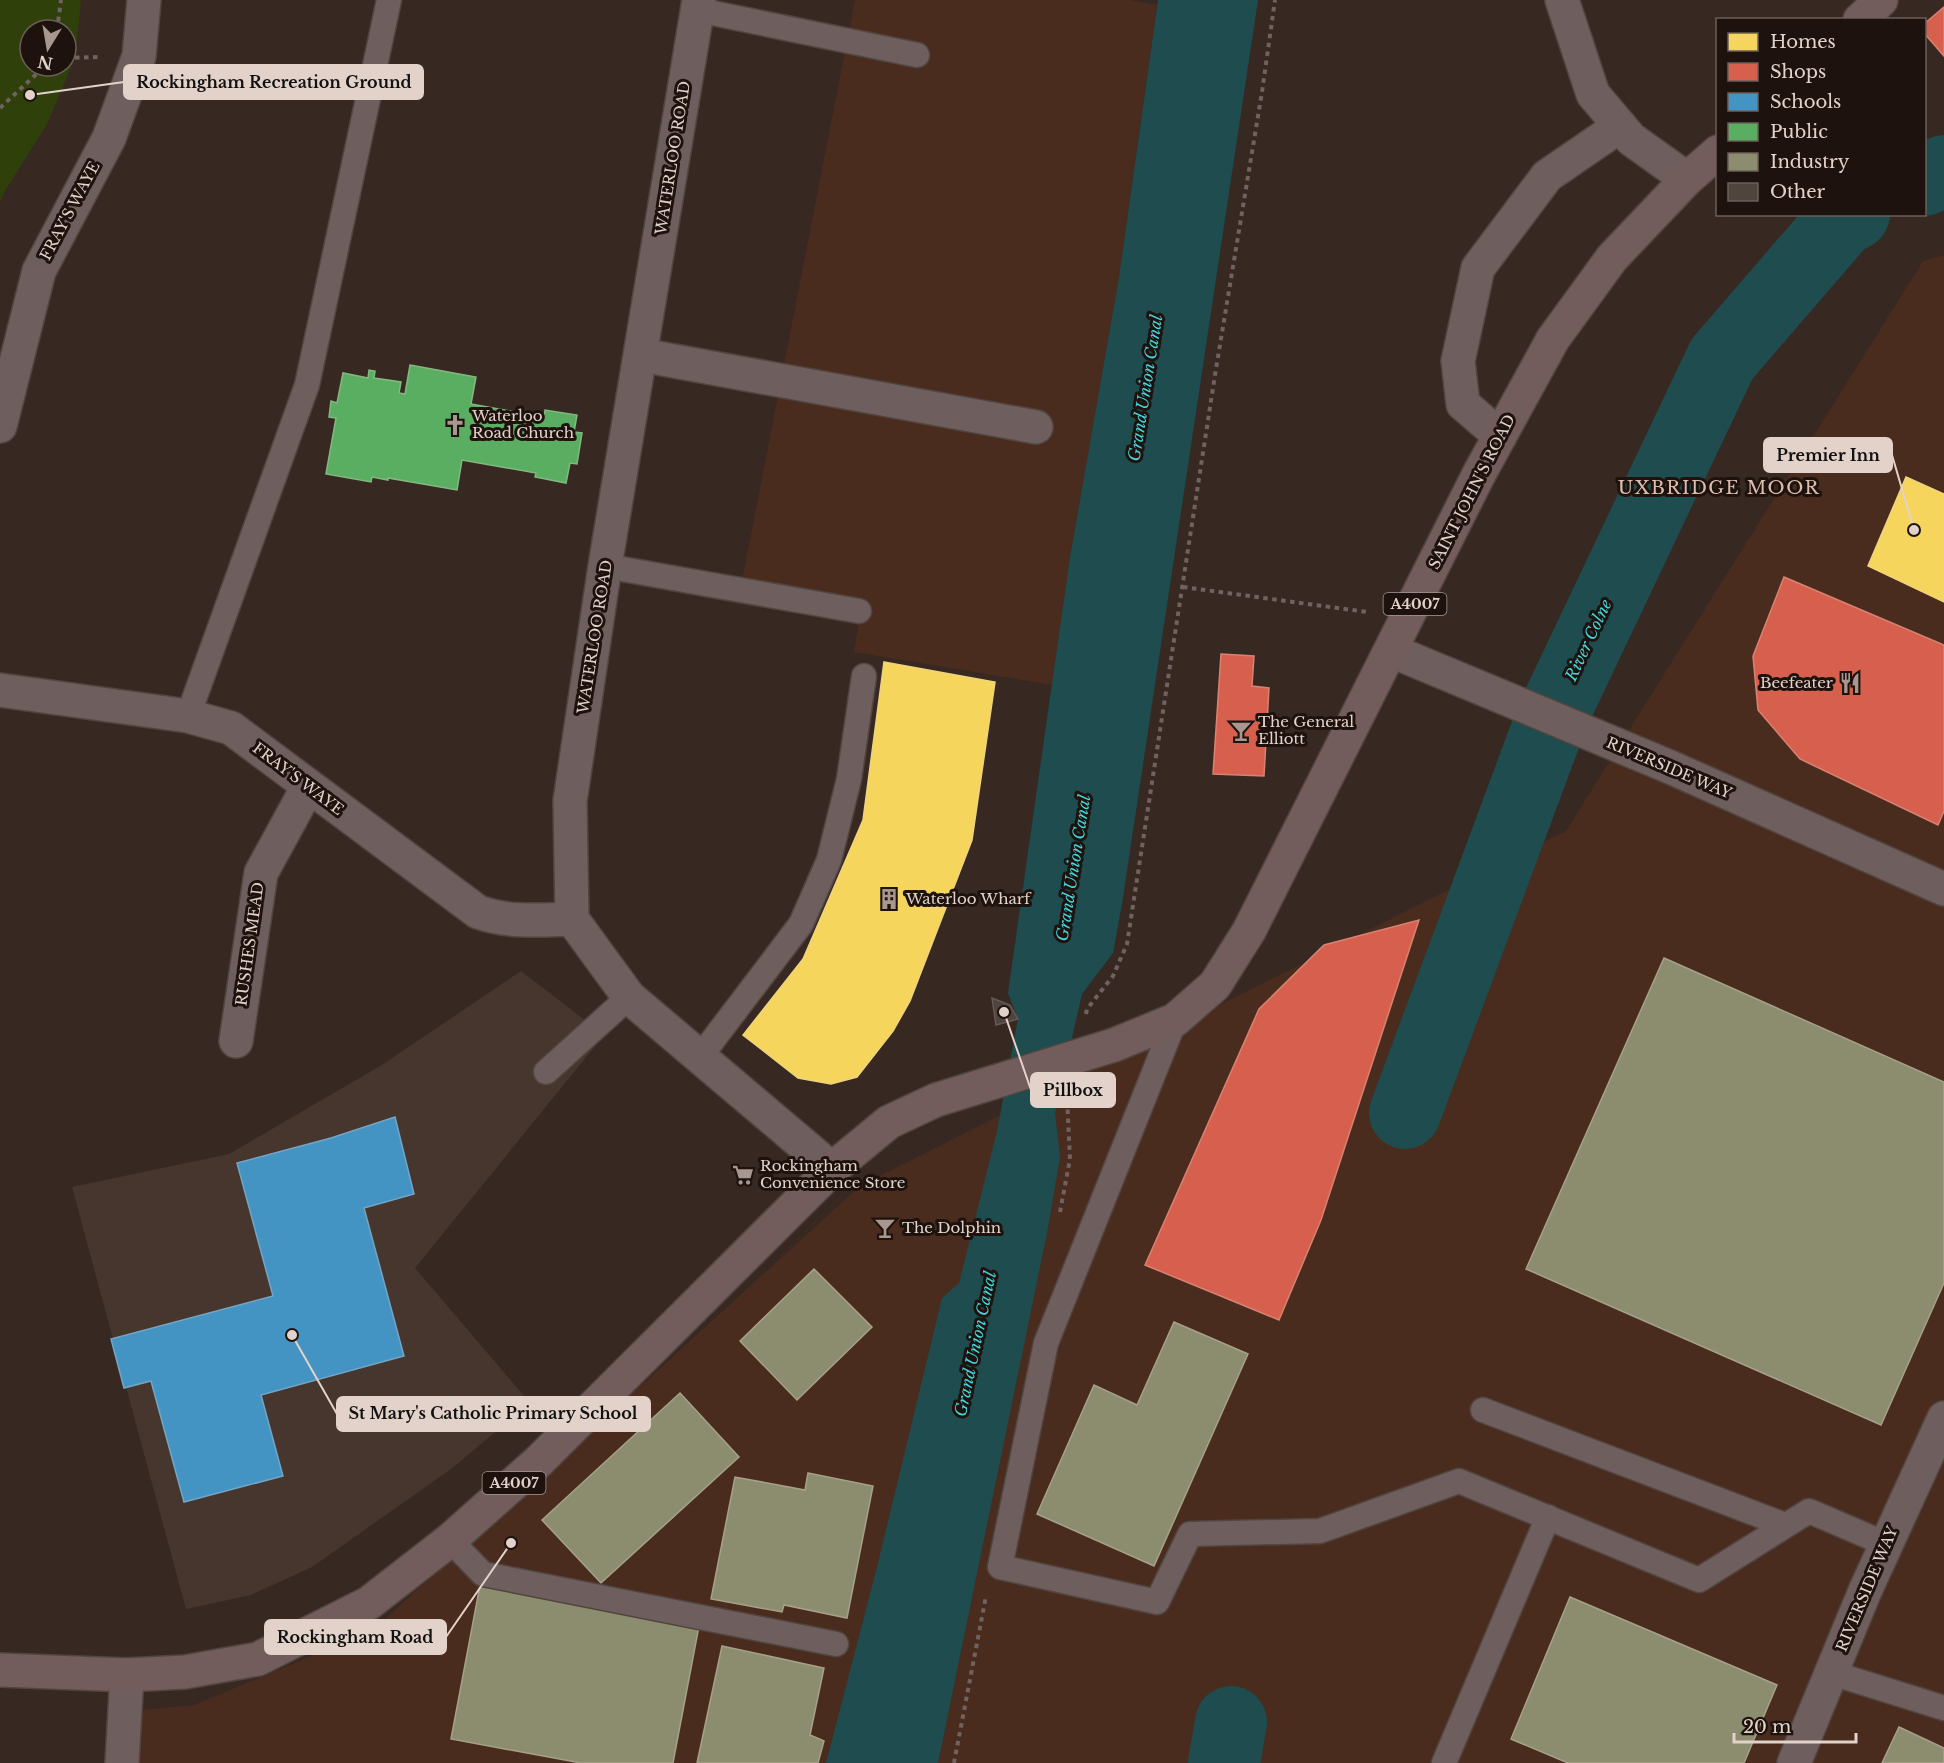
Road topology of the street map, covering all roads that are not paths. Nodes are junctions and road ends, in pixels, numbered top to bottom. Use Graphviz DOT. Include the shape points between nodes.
graph roads {
  1 [pos="144,0"];
  2 [pos="389,0"];
  3 [pos="1562,0"];
  4 [pos="1881,0"];
  5 [pos="698,5"];
  6 [pos="1862,18"];
  7 [pos="917,55"];
  8 [pos="1620,126"];
  9 [pos="1716,154"];
  10 [pos="1687,179"];
  11 [pos="640,355"];
  12 [pos="0,426"];
  13 [pos="1036,427"];
  14 [pos="1500,436"];
  15 [pos="605,566"];
  16 [pos="859,611"];
  17 [pos="1397,640"];
  18 [pos="864,676"];
  19 [pos="0,690"];
  20 [pos="188,716"];
  21 [pos="308,787"];
  22 [pos="1944,889"];
  23 [pos="572,920"];
  24 [pos="629,997"];
  25 [pos="1175,1020"];
  26 [pos="236,1041"];
  27 [pos="700,1057"];
  28 [pos="546,1072"];
  29 [pos="832,1169"];
  30 [pos="1483,1410"];
  31 [pos="1944,1418"];
  32 [pos="1548,1518"];
  33 [pos="1785,1525"];
  34 [pos="450,1540"];
  35 [pos="1886,1544"];
  36 [pos="836,1644"];
  37 [pos="0,1670"];
  38 [pos="1832,1673"];
  39 [pos="127,1675"];
  40 [pos="1944,1708"];
  41 [pos="122,1763"];
  42 [pos="1444,1763"];
  43 [pos="1794,1763"];
  1 -- 12 [label="street, FRAY'S WAYE" via="140,56 109,138 39,271"];
  2 -- 20 [label="lane" via="307,385"];
  3 -- 8 [label="street" via="1593,94"];
  4 -- 6 [label="main road"];
  5 -- 7 [label="lane"];
  5 -- 11 [label="street, WATERLOO ROAD"];
  8 -- 10 [label="street" via="1631,139"];
  8 -- 14 [label="street" via="1547,176 1478,268 1458,361 1463,404"];
  9 -- 10 [label="main road, SAINT JOHN'S ROAD / A4007"];
  10 -- 14 [label="main road, SAINT JOHN'S ROAD / A4007" via="1612,258 1553,339"];
  11 -- 13 [label="street"];
  11 -- 15 [label="street, WATERLOO ROAD"];
  14 -- 17 [label="main road, SAINT JOHN'S ROAD / A4007"];
  15 -- 16 [label="lane"];
  15 -- 23 [label="street, WATERLOO ROAD" via="570,801"];
  17 -- 22 [label="street, RIVERSIDE WAY" via="1505,699 1670,767"];
  17 -- 25 [label="main road, SAINT JOHN'S ROAD / A4007" via="1250,931 1215,985"];
  18 -- 27 [label="lane" via="849,779 829,860 801,924"];
  19 -- 20 [label="street, FRAY'S WAYE"];
  20 -- 21 [label="street, FRAY'S WAYE" via="231,728"];
  21 -- 23 [label="street, FRAY'S WAYE" via="478,912 511,920"];
  21 -- 26 [label="street, RUSHES MEAD" via="261,873"];
  23 -- 24 [label="street"];
  24 -- 27 [label="street"];
  24 -- 28 [label="lane"];
  25 -- 29 [label="main road, SAINT JOHN'S ROAD / A4007, bridge" via="1114,1045 936,1100 889,1122"];
  25 -- 32 [label="lane" via="1046,1343 1000,1567 1157,1602 1190,1534 1320,1531 1459,1481"];
  27 -- 29 [label="street"];
  29 -- 34 [label="main road, A4007" via="539,1461"];
  30 -- 33 [label="lane"];
  31 -- 35 [label="street, RIVERSIDE WAY"];
  32 -- 33 [label="lane" via="1699,1580"];
  32 -- 42 [label="lane"];
  33 -- 35 [label="lane" via="1809,1511"];
  34 -- 36 [label="lane" via="483,1574"];
  34 -- 39 [label="main road, A4007" via="369,1603 258,1659 184,1672"];
  35 -- 38 [label="street, RIVERSIDE WAY"];
  37 -- 39 [label="main road, A4007"];
  38 -- 40 [label="lane"];
  38 -- 43 [label="street, RIVERSIDE WAY"];
  39 -- 41 [label="street"];
}
